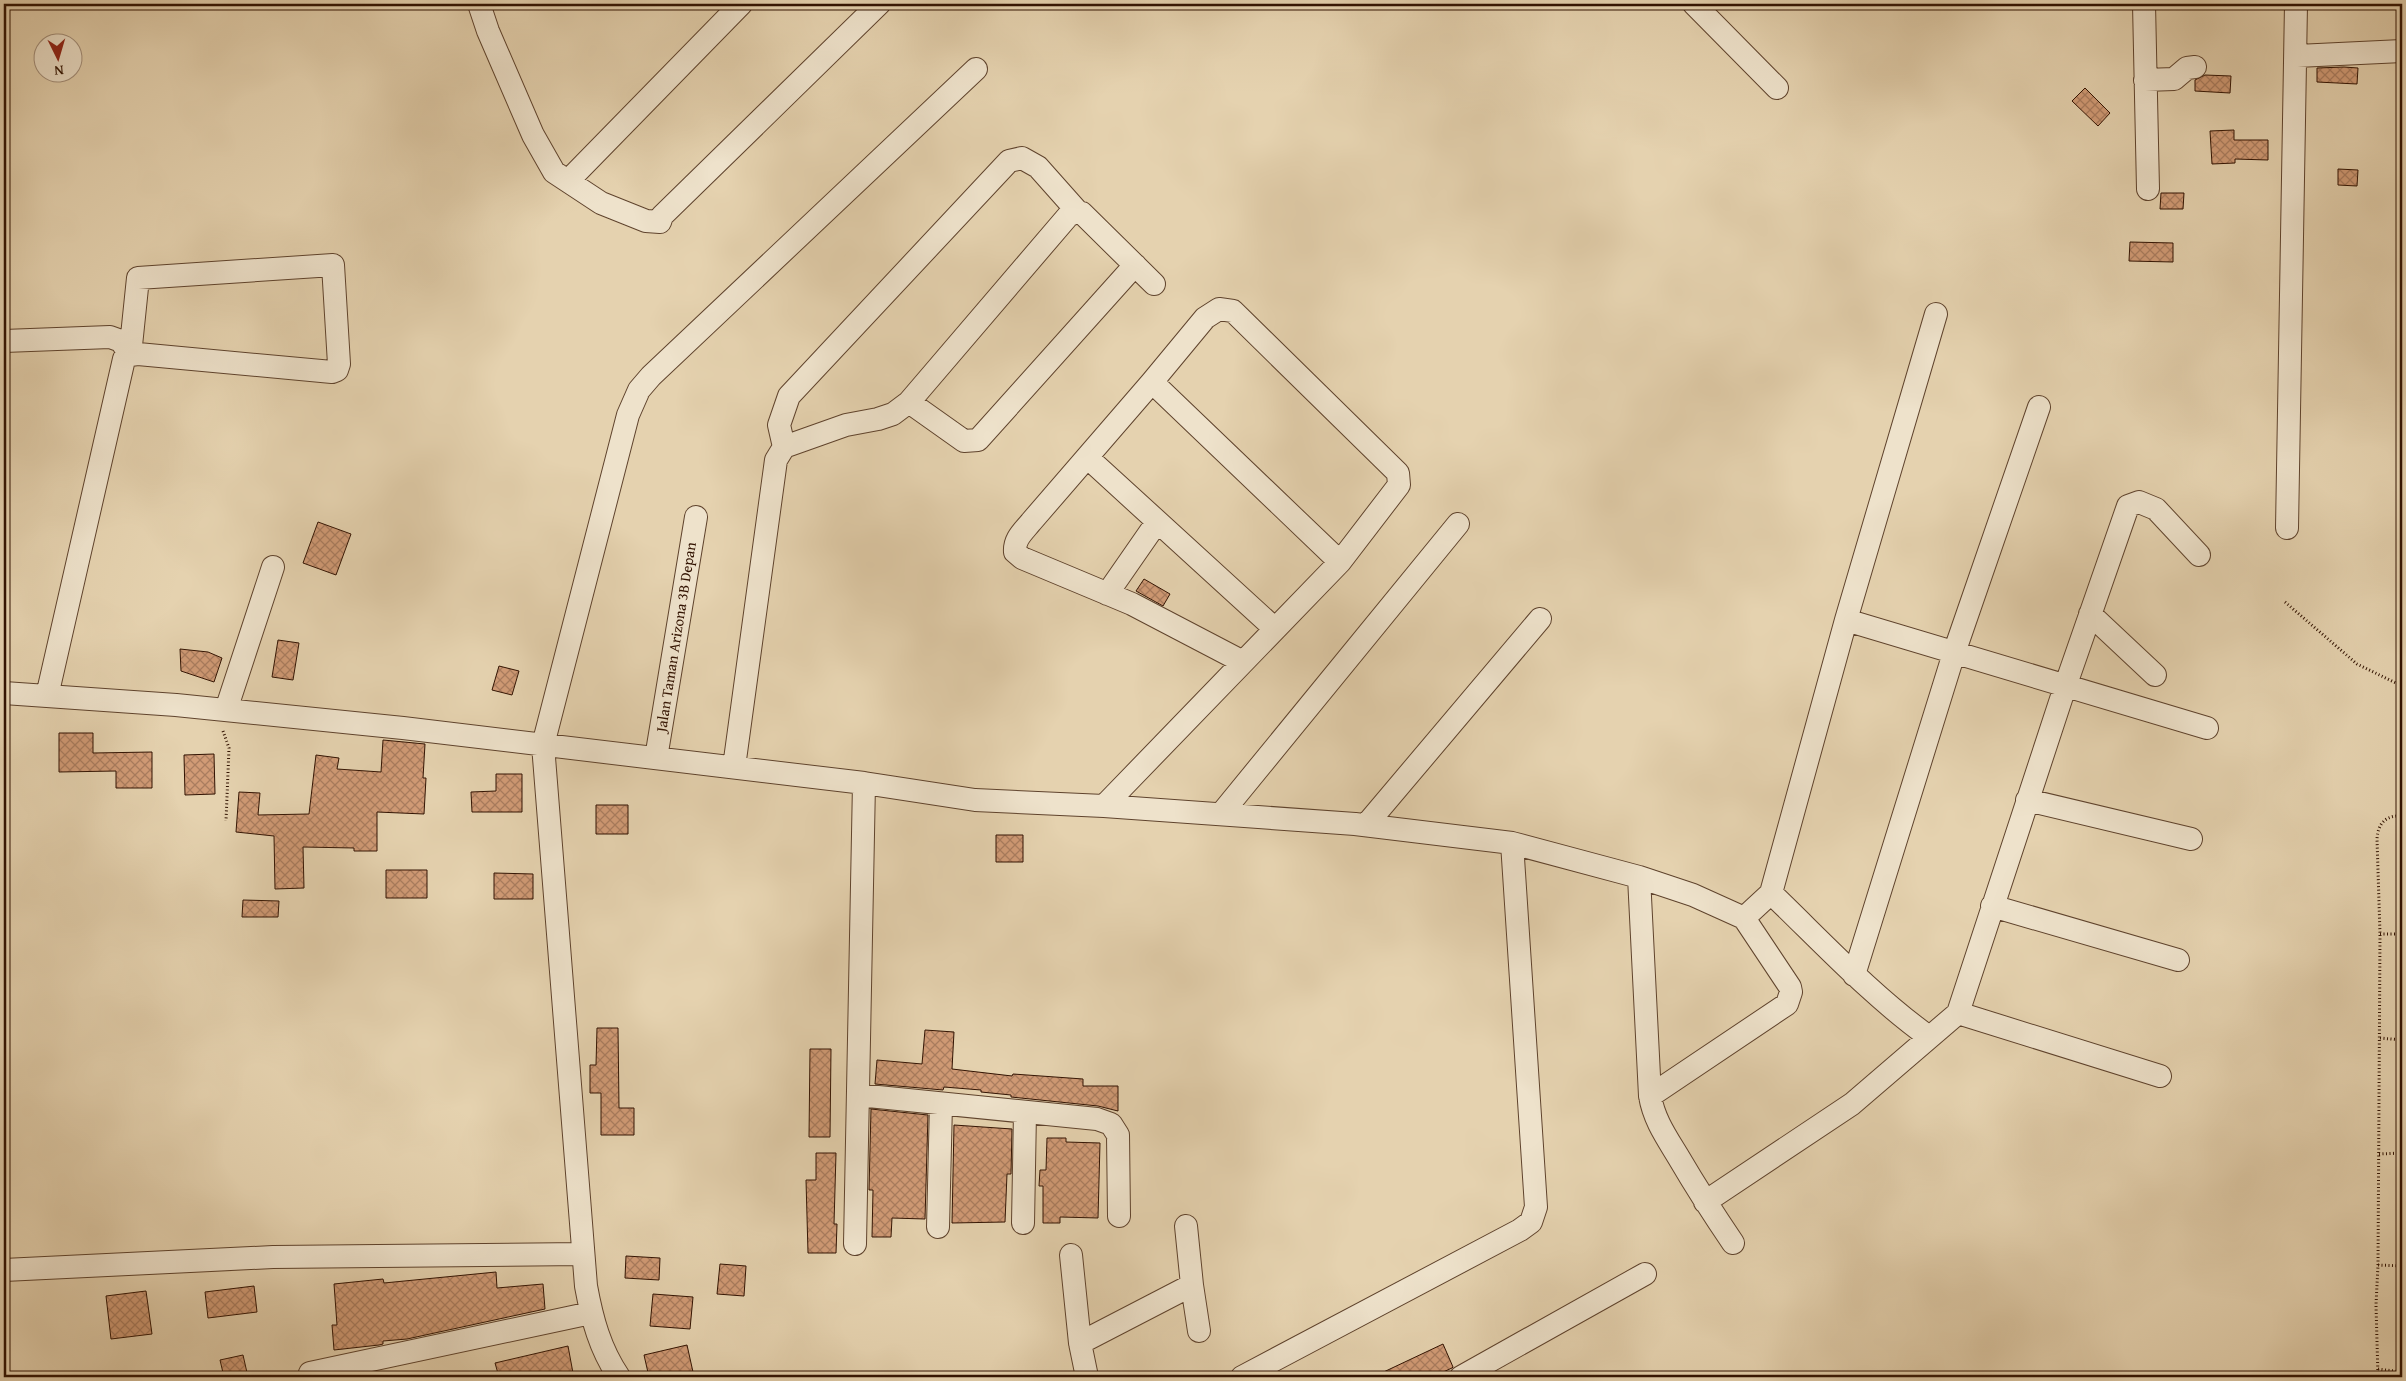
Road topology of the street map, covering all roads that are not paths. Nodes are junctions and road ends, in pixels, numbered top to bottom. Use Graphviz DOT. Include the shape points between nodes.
graph roads {
  1 [pos="478,4"];
  2 [pos="741,4"];
  3 [pos="879,4"];
  4 [pos="1694,4"];
  5 [pos="2144,4"];
  6 [pos="2296,4"];
  7 [pos="2402,51"];
  8 [pos="2296,56"];
  9 [pos="2195,68"];
  10 [pos="976,69"];
  11 [pos="2145,80"];
  12 [pos="1777,88"];
  13 [pos="568,181"];
  14 [pos="2148,189"];
  15 [pos="1078,212"];
  16 [pos="1135,265"];
  17 [pos="1154,284"];
  18 [pos="1936,314"];
  19 [pos="4,341"];
  20 [pos="130,355"];
  21 [pos="1152,382"];
  22 [pos="909,402"];
  23 [pos="2039,407"];
  24 [pos="784,446"];
  25 [pos="1088,458"];
  26 [pos="696,517"];
  27 [pos="1157,522"];
  28 [pos="1458,524"];
  29 [pos="2286,528"];
  30 [pos="2199,555"];
  31 [pos="1340,562"];
  32 [pos="273,567"];
  33 [pos="1107,594"];
  34 [pos="2090,614"];
  35 [pos="1540,619"];
  36 [pos="1846,620"];
  37 [pos="1274,628"];
  38 [pos="1954,653"];
  39 [pos="1243,662"];
  40 [pos="2155,675"];
  41 [pos="2065,687"];
  42 [pos="4,693"];
  43 [pos="46,696"];
  44 [pos="226,710"];
  45 [pos="2206,728"];
  46 [pos="544,745"];
  47 [pos="656,758"];
  48 [pos="734,768"];
  49 [pos="864,783"];
  50 [pos="2027,800"];
  51 [pos="1104,806"];
  52 [pos="1221,814"];
  53 [pos="1366,826"];
  54 [pos="2191,839"];
  55 [pos="1512,843"];
  56 [pos="1639,877"];
  57 [pos="1771,893"];
  58 [pos="1992,906"];
  59 [pos="1744,918"];
  60 [pos="2178,960"];
  61 [pos="1854,975"];
  62 [pos="1958,1013"];
  63 [pos="1929,1037"];
  64 [pos="2160,1076"];
  65 [pos="858,1095"];
  66 [pos="1650,1096"];
  67 [pos="942,1104"];
  68 [pos="1025,1112"];
  69 [pos="1705,1202"];
  70 [pos="1119,1216"];
  71 [pos="1023,1223"];
  72 [pos="1186,1226"];
  73 [pos="938,1227"];
  74 [pos="1733,1243"];
  75 [pos="855,1244"];
  76 [pos="583,1254"];
  77 [pos="1071,1255"];
  78 [pos="4,1270"];
  79 [pos="1645,1274"];
  80 [pos="1192,1285"];
  81 [pos="591,1313"];
  82 [pos="1199,1331"];
  83 [pos="1080,1343"];
  84 [pos="310,1373"];
  85 [pos="619,1377"];
  86 [pos="1087,1377"];
  87 [pos="1242,1377"];
  88 [pos="1461,1377"];
  1 -- 13 [label="street" via="533,135 554,172"];
  2 -- 13 [label="street"];
  3 -- 13 [label="street" via="662,216 660,222 646,222 601,203"];
  4 -- 12 [label="street"];
  5 -- 11 [label="street"];
  6 -- 8 [label="street"];
  7 -- 8 [label="street"];
  8 -- 29 [label="street"];
  9 -- 11 [label="street" via="2187,68 2174,79"];
  10 -- 46 [label="street" via="651,376 640,390 628,414"];
  11 -- 14 [label="street"];
  15 -- 16 [label="street"];
  15 -- 22 [label="street" via="1068,216"];
  15 -- 24 [label="street" via="1038,167 1022,158 1008,161 790,396 779,425"];
  16 -- 17 [label="street"];
  16 -- 22 [label="street" via="978,440 964,441"];
  18 -- 36 [label="street"];
  19 -- 20 [label="street" via="110,337 121,341"];
  20 -- 20 [label="street" via="138,278 333,265 337,370"];
  20 -- 43 [label="street" via="121,368"];
  21 -- 25 [label="street"];
  21 -- 31 [label="street"];
  21 -- 31 [label="street" via="1209,313 1219,309 1233,311 1400,475 1395,492"];
  22 -- 24 [label="street" via="878,419 846,425"];
  23 -- 38 [label="street"];
  24 -- 48 [label="street" via="776,460"];
  25 -- 27 [label="street"];
  25 -- 33 [label="street" via="1022,534 1016,542 1015,552 1022,558"];
  26 -- 47 [label="street, Jalan Taman Arizona 3B Depan"];
  27 -- 33 [label="street"];
  27 -- 37 [label="street"];
  28 -- 52 [label="street"];
  30 -- 34 [label="street" via="2156,508 2139,502 2128,506"];
  31 -- 37 [label="street"];
  32 -- 44 [label="street"];
  33 -- 39 [label="street"];
  34 -- 40 [label="street"];
  34 -- 41 [label="street"];
  35 -- 53 [label="street"];
  36 -- 38 [label="street"];
  36 -- 57 [label="street"];
  37 -- 39 [label="street"];
  38 -- 41 [label="street"];
  38 -- 61 [label="street"];
  39 -- 51 [label="street"];
  41 -- 45 [label="street"];
  41 -- 50 [label="street"];
  42 -- 43 [label="street"];
  43 -- 44 [label="street"];
  44 -- 46 [label="street"];
  46 -- 47 [label="street"];
  46 -- 76 [label="street"];
  47 -- 48 [label="street"];
  48 -- 49 [label="street"];
  49 -- 51 [label="street" via="976,800"];
  49 -- 65 [label="street"];
  50 -- 54 [label="street"];
  50 -- 58 [label="street"];
  51 -- 52 [label="street"];
  52 -- 53 [label="street"];
  53 -- 55 [label="street"];
  55 -- 56 [label="street"];
  55 -- 87 [label="street" via="1536,1207 1534,1218 1520,1230"];
  56 -- 59 [label="street" via="1692,895"];
  56 -- 66 [label="street"];
  57 -- 59 [label="street"];
  57 -- 61 [label="street"];
  58 -- 60 [label="street"];
  58 -- 62 [label="street"];
  59 -- 66 [label="street" via="1790,987 1787,1004"];
  61 -- 63 [label="street"];
  62 -- 63 [label="street"];
  62 -- 64 [label="street"];
  63 -- 69 [label="street" via="1852,1104"];
  65 -- 67 [label="street"];
  65 -- 75 [label="street"];
  66 -- 69 [label="street" via="1658,1124"];
  67 -- 68 [label="street"];
  67 -- 73 [label="street"];
  68 -- 70 [label="street" via="1097,1119 1114,1126 1118,1135"];
  68 -- 71 [label="street"];
  69 -- 74 [label="street"];
  72 -- 80 [label="street"];
  76 -- 78 [label="street" via="273,1257"];
  76 -- 81 [label="street"];
  77 -- 83 [label="street"];
  79 -- 88 [label="street"];
  80 -- 82 [label="street"];
  80 -- 83 [label="street"];
  81 -- 84 [label="street"];
  81 -- 85 [label="street" via="602,1349"];
  83 -- 86 [label="street"];
}
